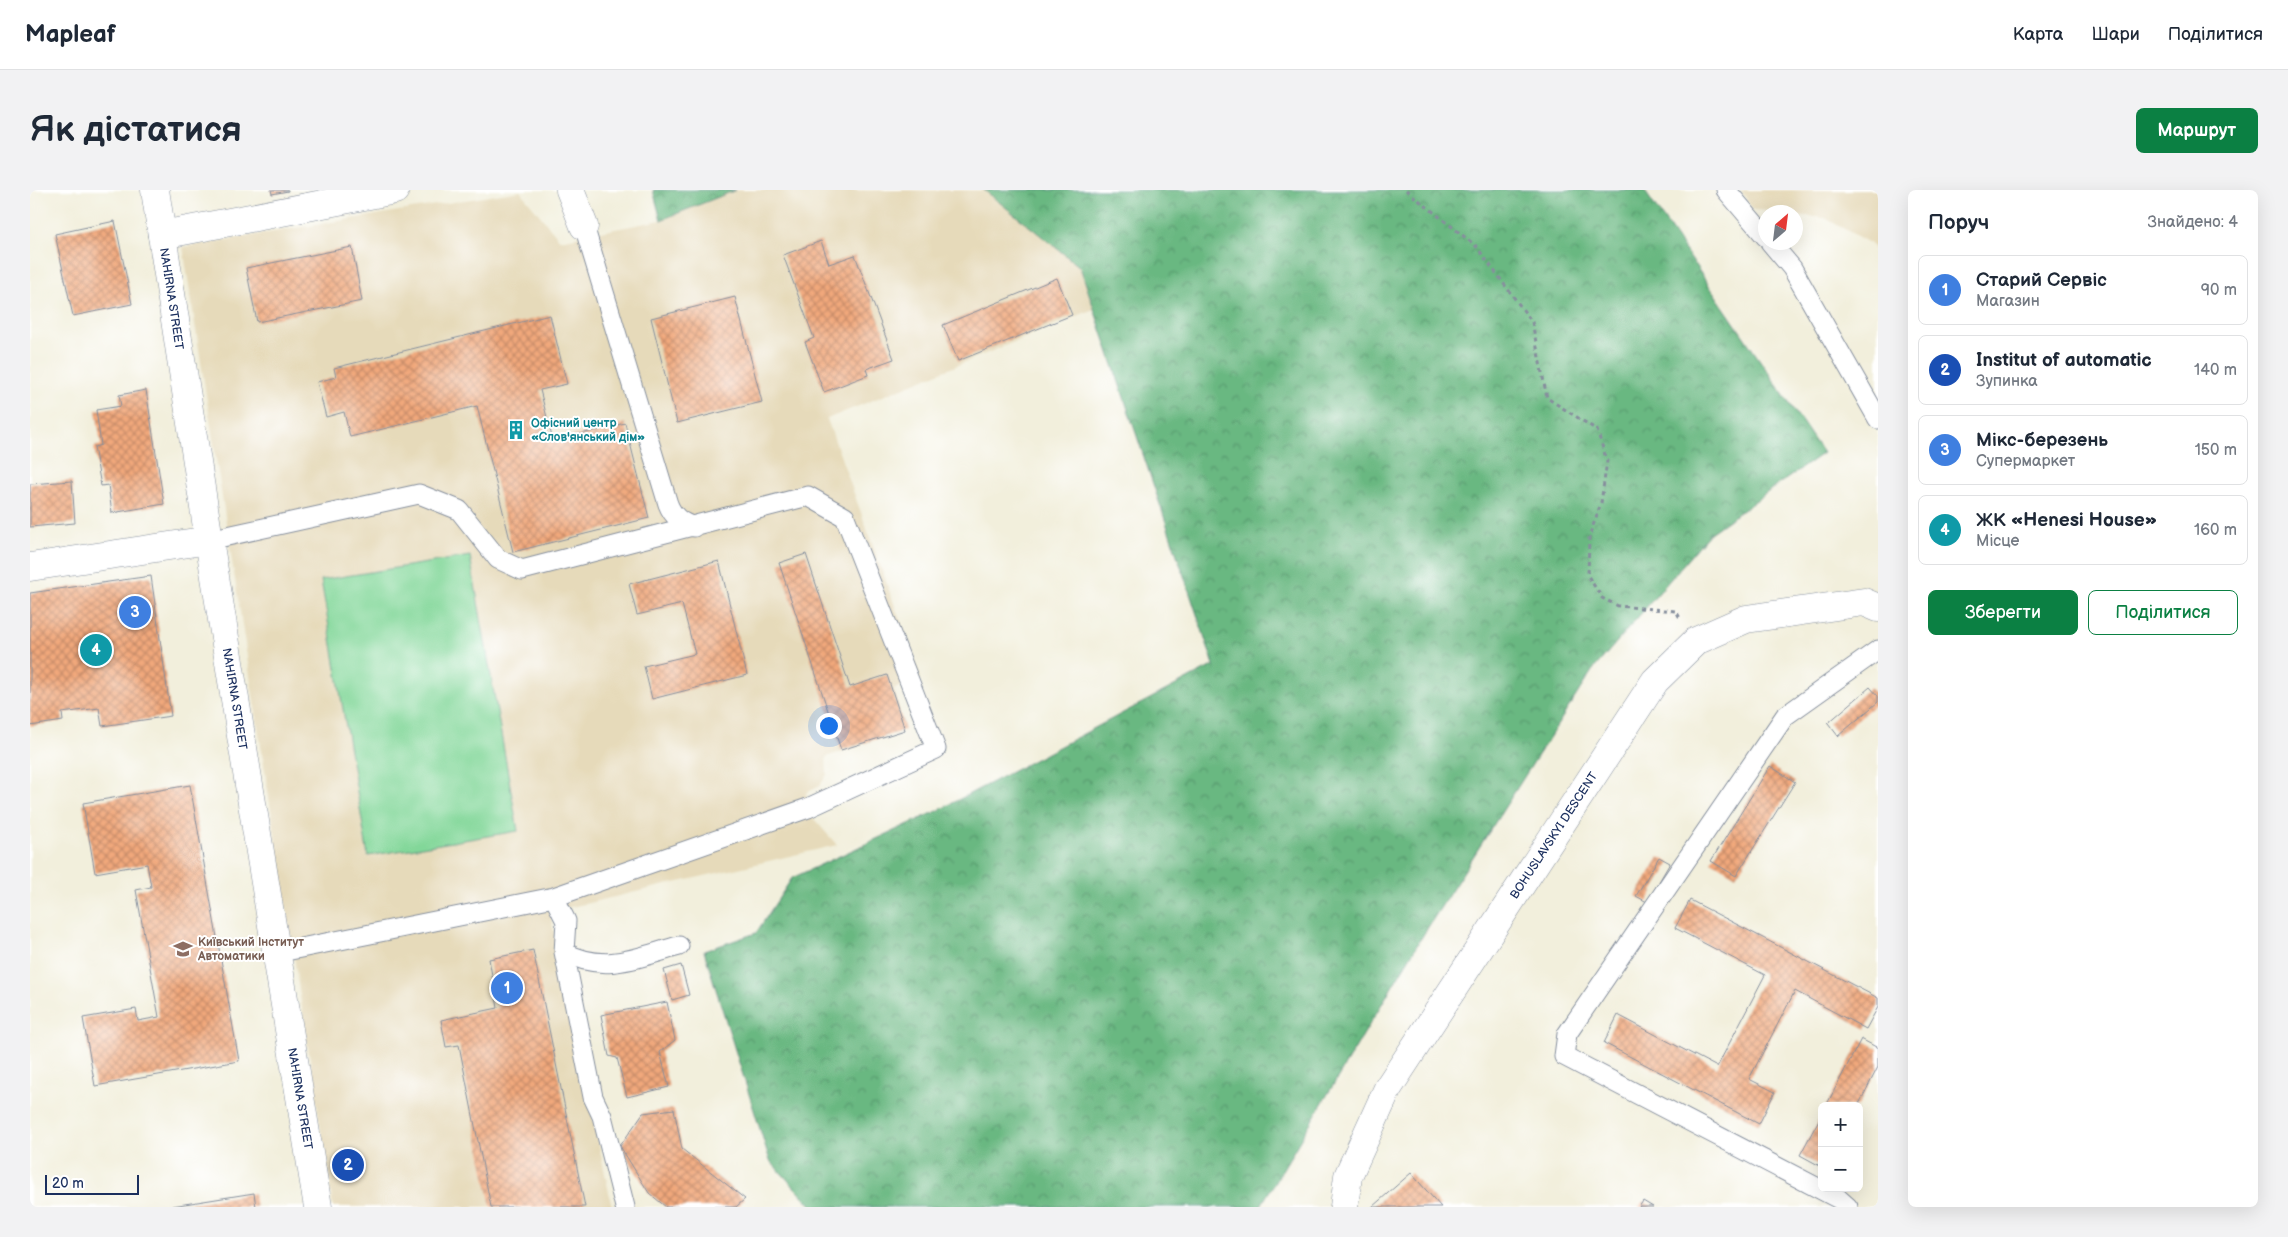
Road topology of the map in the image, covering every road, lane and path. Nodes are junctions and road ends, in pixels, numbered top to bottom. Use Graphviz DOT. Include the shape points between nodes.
graph roads {
  1 [pos="155,190"];
  2 [pos="395,190"];
  3 [pos="570,190"];
  4 [pos="1406,190"];
  5 [pos="1726,190"];
  6 [pos="584,226"];
  7 [pos="1758,228"];
  8 [pos="162,235"];
  9 [pos="1777,250"];
  10 [pos="1878,420"];
  11 [pos="694,527"];
  12 [pos="209,540"];
  13 [pos="30,567"];
  14 [pos="1878,608"];
  15 [pos="1696,641"];
  16 [pos="1878,650"];
  17 [pos="554,897"];
  18 [pos="679,946"];
  19 [pos="564,952"];
  20 [pos="276,953"];
  21 [pos="318,1207"];
  22 [pos="625,1207"];
  23 [pos="1344,1207"];
  24 [pos="1848,1207"];
  1 -- 8 [label="street, NAHIRNA STREET"];
  2 -- 8 [label="street"];
  3 -- 6 [label="street"];
  4 -- 15 [label="path" via="1476,246 1532,322 1547,398 1597,430 1607,461 1601,503 1589,537 1588,576 1602,598 1618,606 1676,611"];
  5 -- 7 [label="lane"];
  6 -- 11 [label="lane" via="668,504 672,514"];
  8 -- 12 [label="street, NAHIRNA STREET"];
  9 -- 10 [label="lane" via="1792,268"];
  11 -- 12 [label="lane" via="522,570 498,559 459,510 419,494"];
  11 -- 17 [label="lane" via="808,496 845,518 936,750 808,808"];
  12 -- 13 [label="street"];
  12 -- 20 [label="street, NAHIRNA STREET"];
  14 -- 15 [label="street, BOHUSLAVSKYI DESCENT" via="1864,602 1746,620"];
  15 -- 23 [label="street, BOHUSLAVSKYI DESCENT" via="1655,681 1388,1088 1348,1176"];
  16 -- 24 [label="lane" via="1785,716 1567,1034 1564,1056 1839,1199"];
  17 -- 19 [label="lane" via="566,921"];
  17 -- 20 [label="lane"];
  18 -- 19 [label="lane" via="610,964 584,961"];
  19 -- 22 [label="lane" via="593,1097 602,1116"];
  20 -- 21 [label="street, NAHIRNA STREET"];
}
